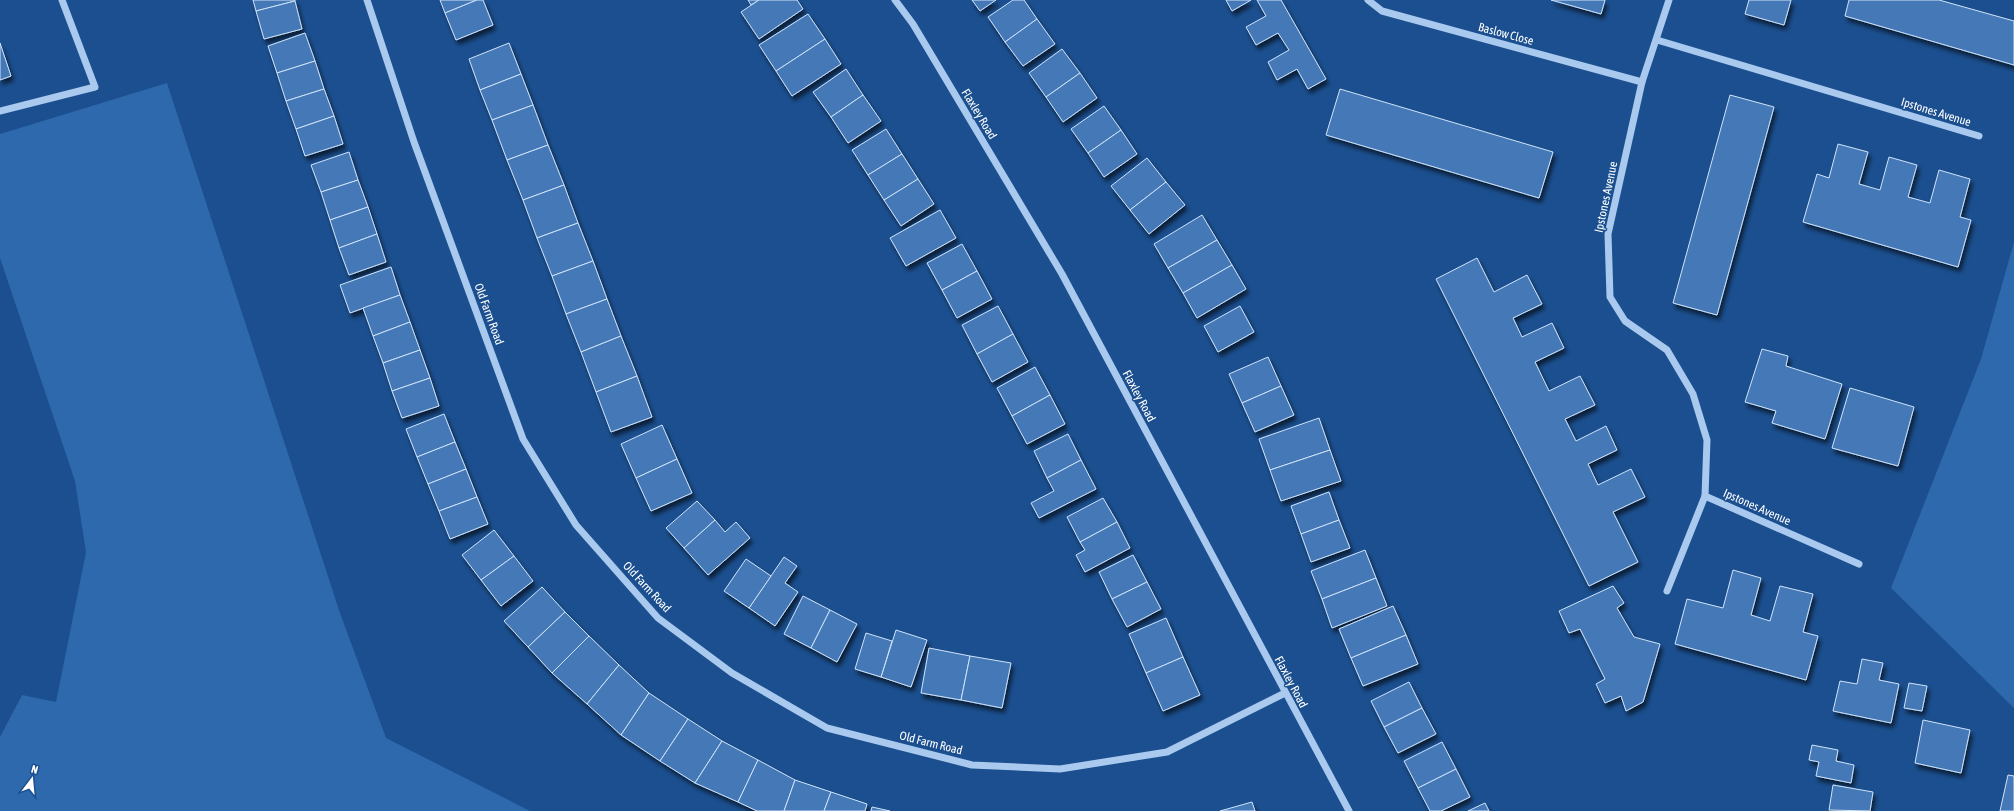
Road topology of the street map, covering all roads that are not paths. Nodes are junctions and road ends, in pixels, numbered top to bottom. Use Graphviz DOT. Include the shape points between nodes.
graph roads {
  1 [pos="62,0"];
  2 [pos="367,0"];
  3 [pos="895,0"];
  4 [pos="1368,0"];
  5 [pos="1669,0"];
  6 [pos="1657,40"];
  7 [pos="1642,82"];
  8 [pos="0,111"];
  9 [pos="1979,136"];
  10 [pos="1705,496"];
  11 [pos="1859,564"];
  12 [pos="1667,591"];
  13 [pos="1285,693"];
  14 [pos="1348,811"];
  1 -- 8 [label="street" via="95,87"];
  2 -- 13 [label="street, Old Farm Road" via="414,142 523,438 576,525 658,618 732,673 827,728 972,765 1060,769 1167,752"];
  3 -- 13 [label="street, Flaxley Road" via="913,24 1062,274"];
  4 -- 7 [label="street, Baslow Close" via="1382,11"];
  5 -- 6 [label="street, Ipstones Avenue"];
  6 -- 7 [label="street, Ipstones Avenue"];
  6 -- 9 [label="street, Ipstones Avenue"];
  7 -- 10 [label="street, Ipstones Avenue" via="1608,234 1610,297 1625,321 1667,350 1693,394 1707,440"];
  10 -- 11 [label="street, Ipstones Avenue"];
  10 -- 12 [label="street"];
  13 -- 14 [label="street, Flaxley Road"];
}
